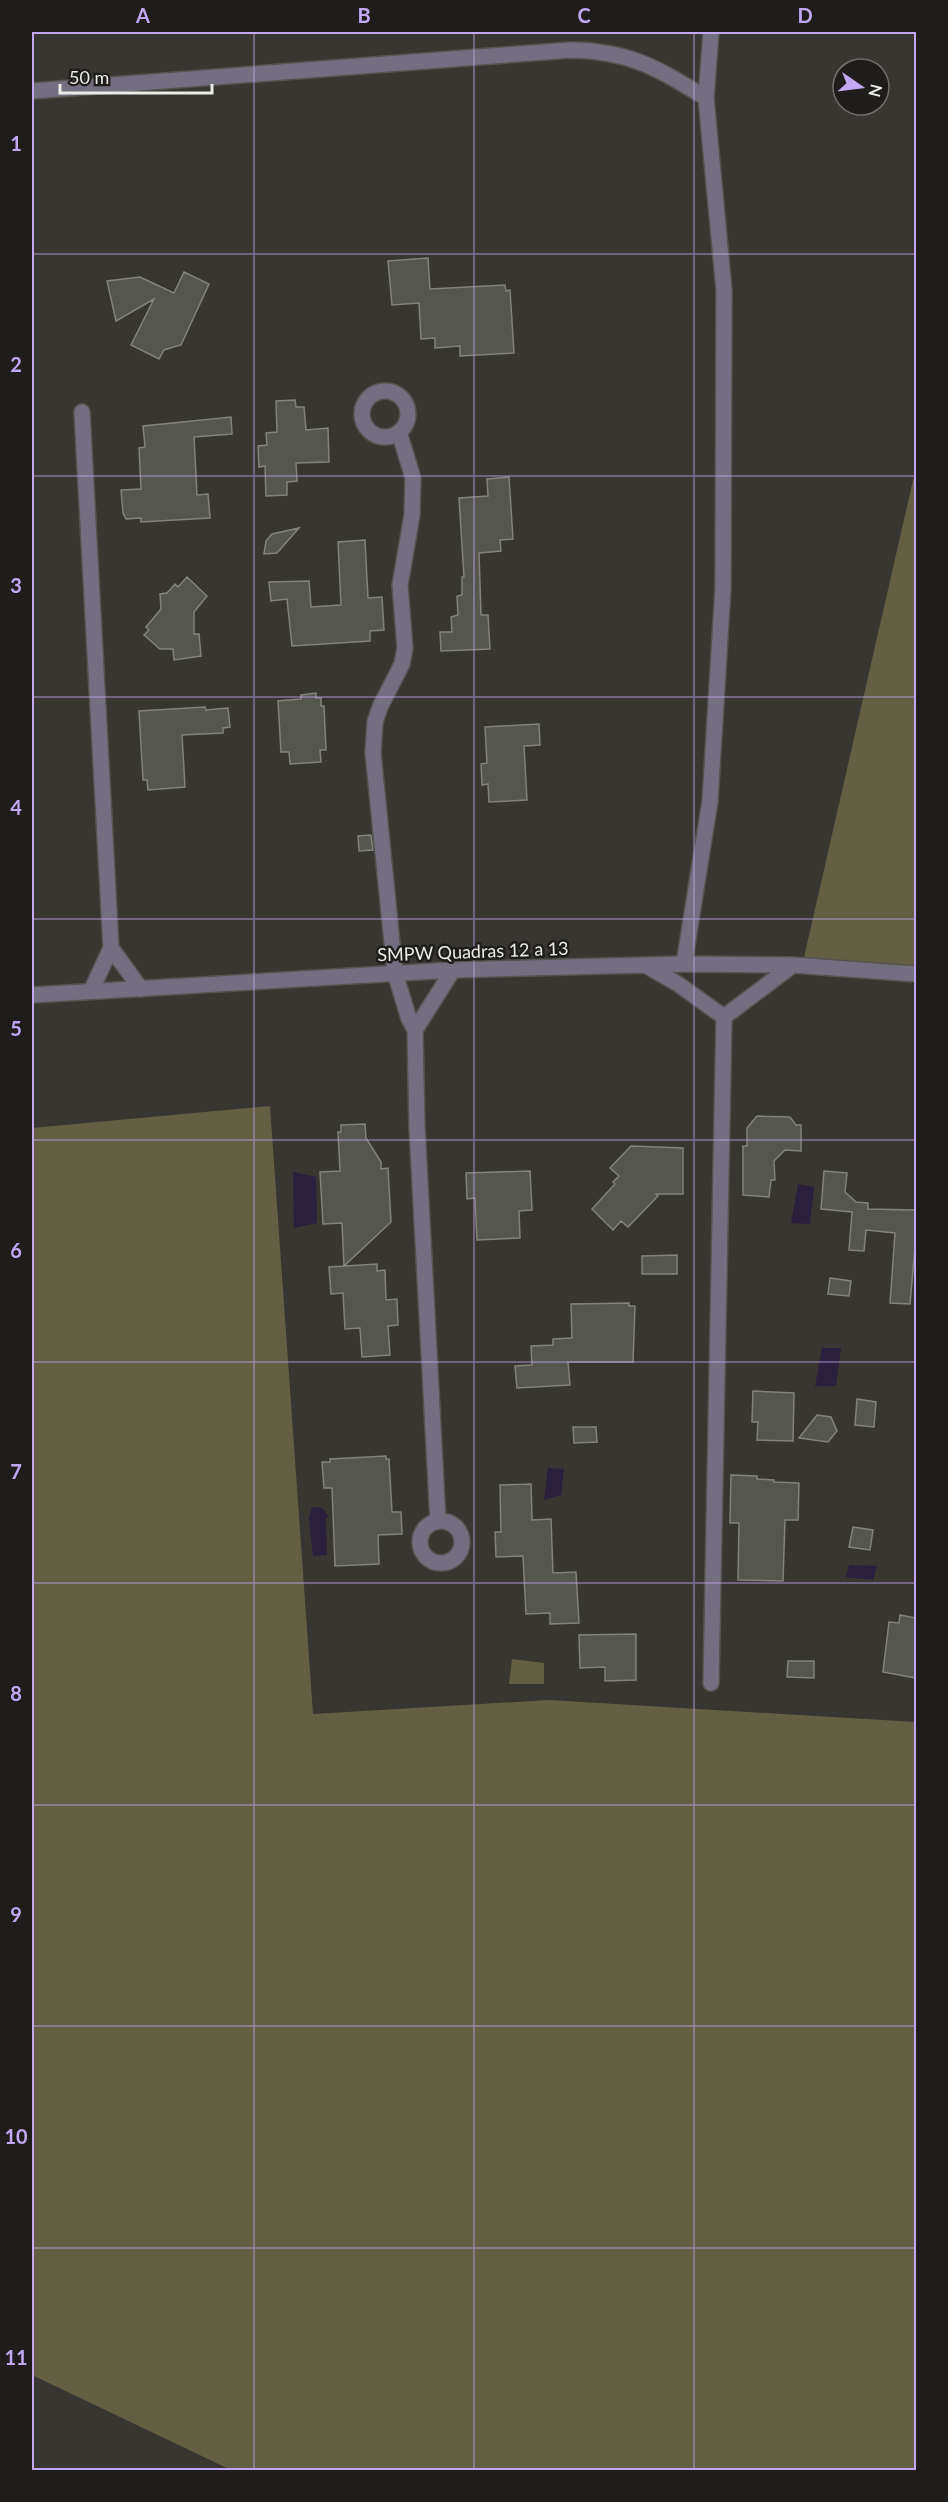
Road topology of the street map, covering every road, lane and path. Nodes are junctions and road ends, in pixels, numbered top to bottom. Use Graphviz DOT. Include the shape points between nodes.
graph roads {
  1 [pos="711,32"];
  2 [pos="32,91"];
  3 [pos="705,98"];
  4 [pos="82,412"];
  5 [pos="399,432"];
  6 [pos="111,948"];
  7 [pos="684,964"];
  8 [pos="793,965"];
  9 [pos="647,966"];
  10 [pos="453,970"];
  11 [pos="395,974"];
  12 [pos="916,974"];
  13 [pos="141,989"];
  14 [pos="91,991"];
  15 [pos="32,995"];
  16 [pos="724,1017"];
  17 [pos="415,1030"];
  18 [pos="438,1521"];
  19 [pos="711,1683"];
  1 -- 3 [label="street"];
  2 -- 3 [label="street" via="571,50 613,53 639,62"];
  3 -- 7 [label="street" via="724,290 723,588 710,801"];
  4 -- 6 [label="street"];
  5 -- 11 [label="street" via="413,478 412,515 400,585 405,648 402,664 375,722 373,753"];
  6 -- 13 [label="street"];
  6 -- 14 [label="street"];
  7 -- 8 [label="street, SMPW Quadras 12 a 13"];
  7 -- 9 [label="street, SMPW Quadras 12 a 13"];
  8 -- 12 [label="street, SMPW Quadras 12 a 13"];
  8 -- 16 [label="street"];
  9 -- 10 [label="street, SMPW Quadras 12 a 13"];
  9 -- 16 [label="street"];
  10 -- 11 [label="street, SMPW Quadras 12 a 13"];
  10 -- 17 [label="street"];
  11 -- 13 [label="street, SMPW Quadras 12 a 13"];
  11 -- 17 [label="street"];
  13 -- 14 [label="street, SMPW Quadras 12 a 13"];
  14 -- 15 [label="street, SMPW Quadras 12 a 13"];
  16 -- 19 [label="street"];
  17 -- 18 [label="street"];
}
